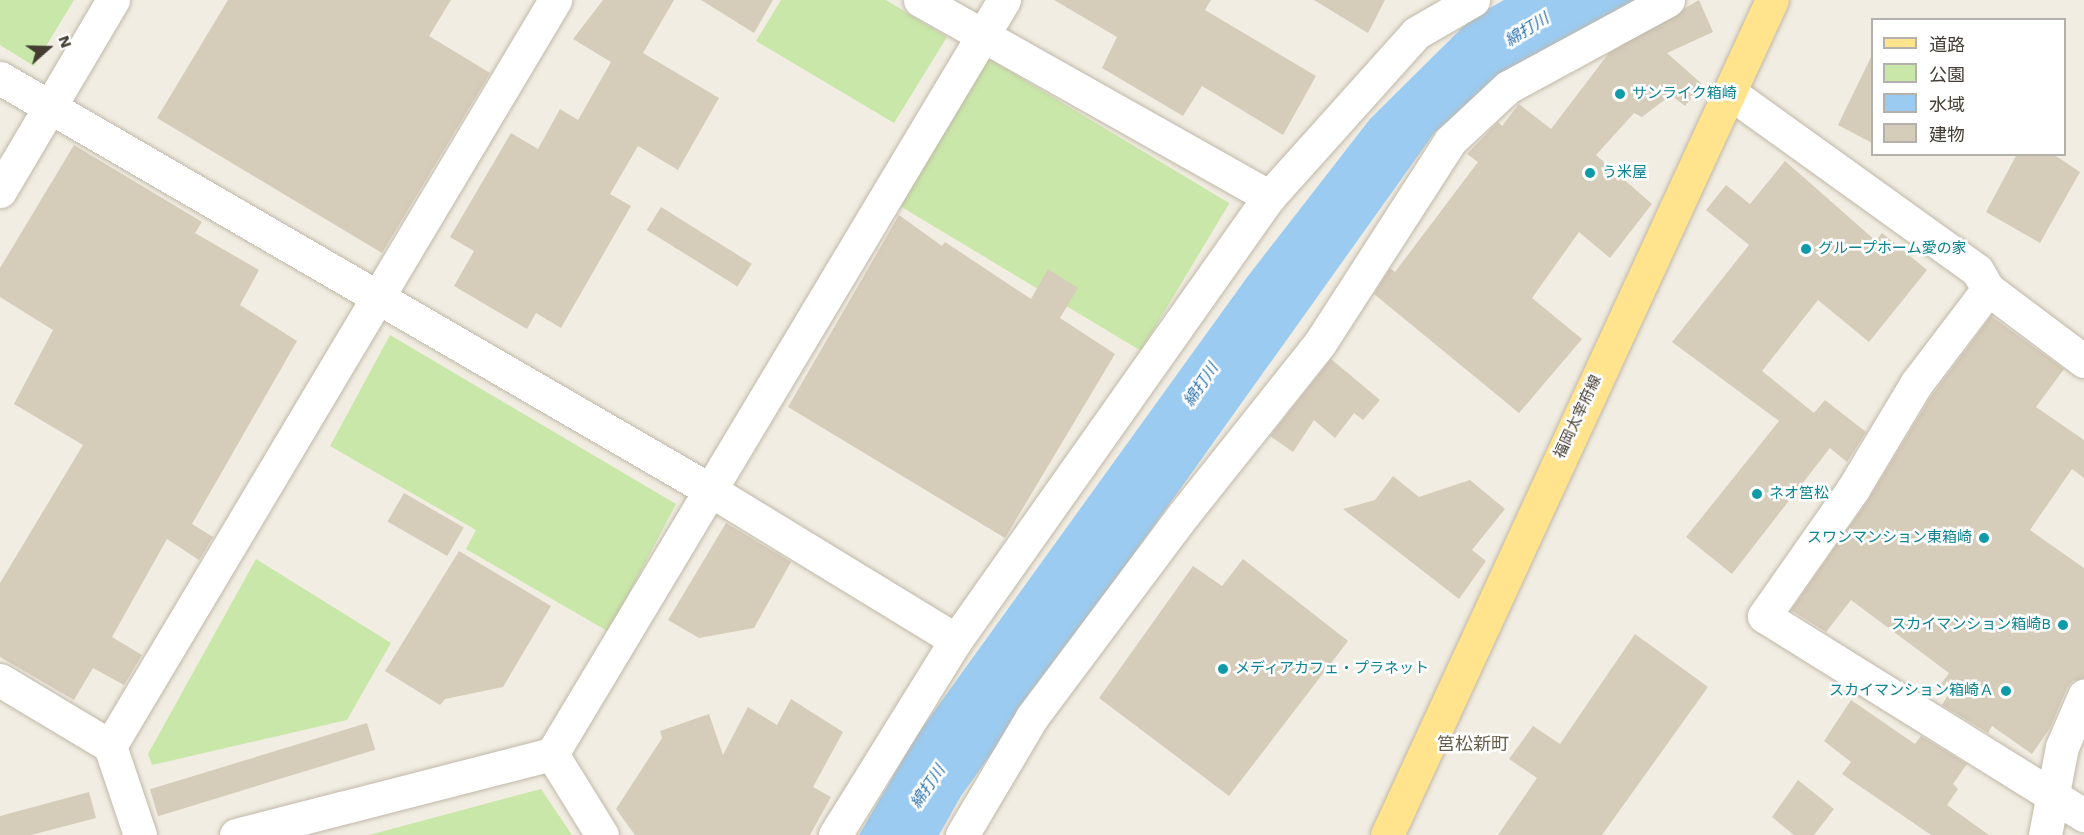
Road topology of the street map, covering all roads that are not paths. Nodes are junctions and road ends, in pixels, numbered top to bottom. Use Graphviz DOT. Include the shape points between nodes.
graph roads {
  1 [pos="113,0"];
  2 [pos="555,0"];
  3 [pos="920,0"];
  4 [pos="1004,0"];
  5 [pos="1473,0"];
  6 [pos="1668,0"];
  7 [pos="1772,0"];
  8 [pos="981,38"];
  9 [pos="0,78"];
  10 [pos="1729,92"];
  11 [pos="50,108"];
  12 [pos="0,191"];
  13 [pos="1269,197"];
  14 [pos="1988,289"];
  15 [pos="380,299"];
  16 [pos="2084,362"];
  17 [pos="710,490"];
  18 [pos="956,640"];
  19 [pos="0,680"];
  20 [pos="2084,696"];
  21 [pos="110,746"];
  22 [pos="552,754"];
  23 [pos="2053,795"];
  24 [pos="2084,815"];
  25 [pos="140,835"];
  26 [pos="236,835"];
  27 [pos="602,835"];
  28 [pos="835,835"];
  29 [pos="962,835"];
  30 [pos="1387,835"];
  31 [pos="2045,835"];
  1 -- 11 [label="street"];
  2 -- 15 [label="street"];
  3 -- 8 [label="street"];
  4 -- 8 [label="street"];
  5 -- 13 [label="street" via="1416,33"];
  6 -- 29 [label="street" via="1508,87 1450,141 1320,343 1184,514 1032,717"];
  7 -- 10 [label="main road, 福岡太宰府線"];
  8 -- 13 [label="street"];
  8 -- 17 [label="street"];
  9 -- 11 [label="street"];
  10 -- 14 [label="street" via="1977,270"];
  10 -- 30 [label="main road, 福岡太宰府線"];
  11 -- 12 [label="street"];
  11 -- 15 [label="street"];
  13 -- 18 [label="street"];
  14 -- 16 [label="street"];
  14 -- 23 [label="street" via="1916,384 1853,489 1764,616"];
  15 -- 17 [label="street"];
  15 -- 21 [label="street"];
  17 -- 18 [label="street"];
  17 -- 22 [label="street"];
  18 -- 28 [label="street"];
  19 -- 21 [label="street"];
  20 -- 23 [label="street" via="2062,747"];
  21 -- 25 [label="street"];
  22 -- 26 [label="street"];
  22 -- 27 [label="street"];
  23 -- 24 [label="street"];
  23 -- 31 [label="street"];
}
